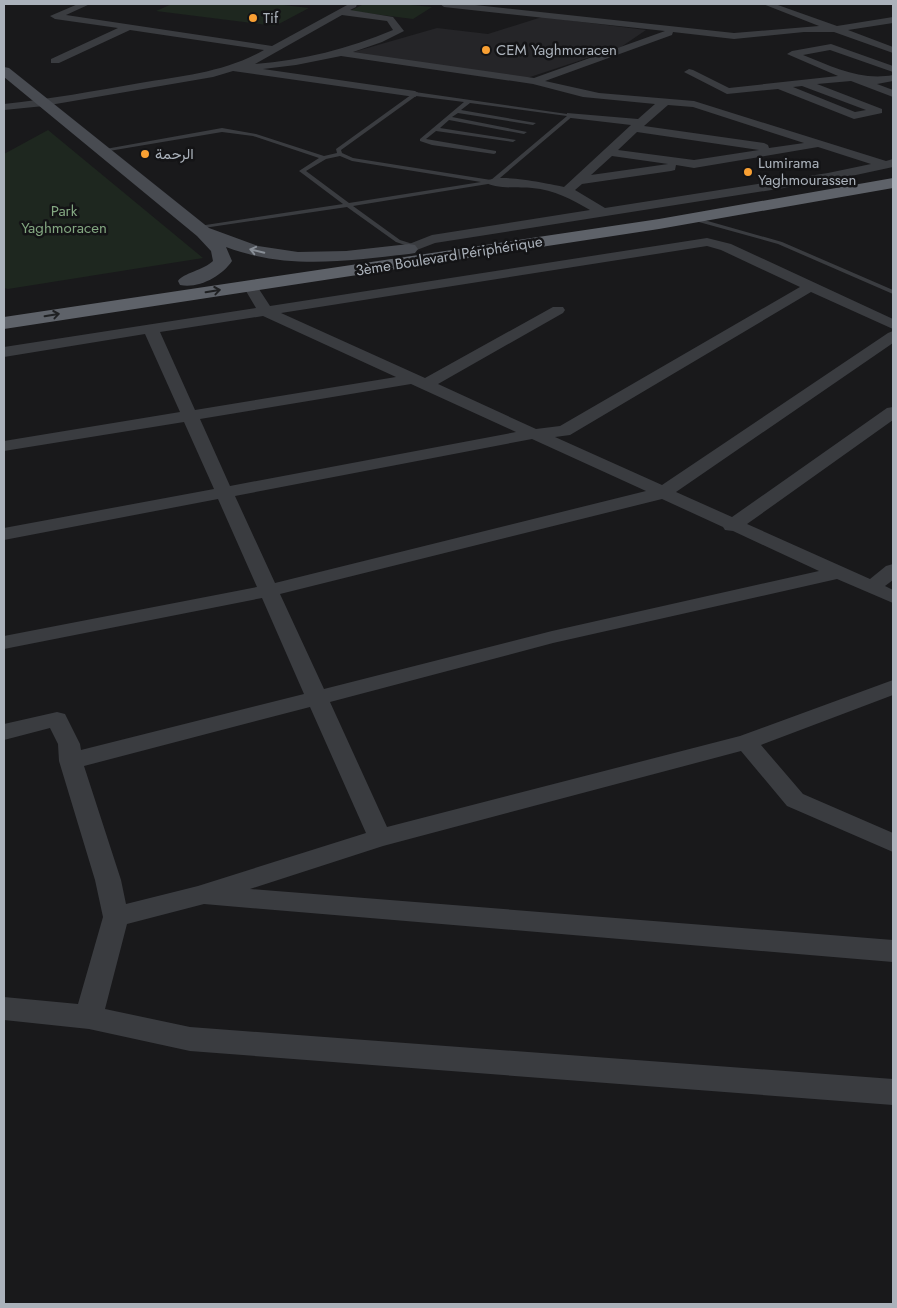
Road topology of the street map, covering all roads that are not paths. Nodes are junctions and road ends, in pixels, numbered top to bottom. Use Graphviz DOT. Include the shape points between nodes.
graph roads {
  1 [pos="85,4"];
  2 [pos="356,4"];
  3 [pos="444,4"];
  4 [pos="767,4"];
  5 [pos="796,5"];
  6 [pos="489,6"];
  7 [pos="780,8"];
  8 [pos="341,12"];
  9 [pos="893,20"];
  10 [pos="129,27"];
  11 [pos="840,30"];
  12 [pos="674,31"];
  13 [pos="274,49"];
  14 [pos="893,50"];
  15 [pos="343,53"];
  16 [pos="55,61"];
  17 [pos="231,68"];
  18 [pos="893,69"];
  19 [pos="4,71"];
  20 [pos="689,72"];
  21 [pos="852,78"];
  22 [pos="893,78"];
  23 [pos="535,81"];
  24 [pos="804,83"];
  25 [pos="780,85"];
  26 [pos="415,94"];
  27 [pos="893,94"];
  28 [pos="606,97"];
  29 [pos="469,102"];
  30 [pos="665,102"];
  31 [pos="44,103"];
  32 [pos="4,107"];
  33 [pos="457,110"];
  34 [pos="571,115"];
  35 [pos="731,116"];
  36 [pos="597,117"];
  37 [pos="447,118"];
  38 [pos="533,123"];
  39 [pos="638,125"];
  40 [pos="435,129"];
  41 [pos="524,132"];
  42 [pos="712,139"];
  43 [pos="513,140"];
  44 [pos="819,143"];
  45 [pos="103,150"];
  46 [pos="784,150"];
  47 [pos="494,152"];
  48 [pos="609,152"];
  49 [pos="340,154"];
  50 [pos="324,158"];
  51 [pos="694,164"];
  52 [pos="890,166"];
  53 [pos="577,181"];
  54 [pos="492,182"];
  55 [pos="893,183"];
  56 [pos="567,191"];
  57 [pos="347,204"];
  58 [pos="602,212"];
  59 [pos="690,218"];
  60 [pos="722,228"];
  61 [pos="201,230"];
  62 [pos="707,242"];
  63 [pos="412,248"];
  64 [pos="186,281"];
  65 [pos="250,286"];
  66 [pos="810,287"];
  67 [pos="893,292"];
  68 [pos="4,308"];
  69 [pos="558,310"];
  70 [pos="266,312"];
  71 [pos="4,323"];
  72 [pos="893,326"];
  73 [pos="151,330"];
  74 [pos="893,336"];
  75 [pos="4,352"];
  76 [pos="419,382"];
  77 [pos="893,412"];
  78 [pos="190,414"];
  79 [pos="533,434"];
  80 [pos="4,446"];
  81 [pos="225,491"];
  82 [pos="662,493"];
  83 [pos="732,526"];
  84 [pos="4,534"];
  85 [pos="893,570"];
  86 [pos="840,572"];
  87 [pos="872,587"];
  88 [pos="270,590"];
  89 [pos="893,597"];
  90 [pos="4,643"];
  91 [pos="893,687"];
  92 [pos="318,697"];
  93 [pos="4,732"];
  94 [pos="746,742"];
  95 [pos="71,761"];
  96 [pos="380,838"];
  97 [pos="893,843"];
  98 [pos="198,896"];
  99 [pos="116,917"];
  100 [pos="893,951"];
  101 [pos="4,1009"];
  102 [pos="89,1017"];
  103 [pos="893,1092"];
  1 -- 10 [label="street" via="55,16"];
  2 -- 8 [label="street"];
  3 -- 6 [label="street"];
  4 -- 7 [label="street"];
  5 -- 7 [label="street"];
  6 -- 12 [label="street"];
  7 -- 11 [label="street"];
  8 -- 13 [label="street"];
  8 -- 15 [label="street" via="390,19 399,31"];
  9 -- 11 [label="street"];
  10 -- 13 [label="street"];
  10 -- 16 [label="street"];
  11 -- 12 [label="street" via="804,28 734,36"];
  11 -- 14 [label="street"];
  12 -- 23 [label="street"];
  13 -- 17 [label="street" via="248,64"];
  15 -- 17 [label="street" via="272,67"];
  15 -- 23 [label="street"];
  17 -- 26 [label="street"];
  17 -- 31 [label="street" via="213,74"];
  18 -- 21 [label="street" via="831,47 792,54"];
  19 -- 31 [label="main road"];
  20 -- 25 [label="street" via="727,91"];
  21 -- 22 [label="street" via="880,81"];
  21 -- 24 [label="street"];
  21 -- 27 [label="street"];
  23 -- 28 [label="street" via="572,93"];
  24 -- 25 [label="street"];
  24 -- 25 [label="street" via="878,111 854,116"];
  26 -- 29 [label="lane"];
  26 -- 49 [label="lane" via="338,150"];
  28 -- 30 [label="street"];
  28 -- 36 [label="street"];
  29 -- 33 [label="lane"];
  29 -- 34 [label="lane"];
  30 -- 35 [label="street" via="694,104"];
  30 -- 39 [label="street"];
  31 -- 32 [label="street"];
  31 -- 45 [label="main road"];
  33 -- 37 [label="lane"];
  33 -- 38 [label="lane"];
  34 -- 36 [label="street"];
  34 -- 54 [label="lane"];
  35 -- 42 [label="street"];
  35 -- 44 [label="street"];
  36 -- 39 [label="street"];
  37 -- 40 [label="lane"];
  37 -- 41 [label="lane"];
  39 -- 42 [label="street"];
  39 -- 48 [label="street"];
  40 -- 43 [label="lane"];
  40 -- 47 [label="lane" via="422,140"];
  42 -- 46 [label="street"];
  44 -- 46 [label="street"];
  44 -- 52 [label="street"];
  45 -- 50 [label="lane" via="222,130 238,131"];
  45 -- 61 [label="main road"];
  46 -- 51 [label="street"];
  48 -- 51 [label="street"];
  48 -- 53 [label="street"];
  49 -- 50 [label="lane"];
  49 -- 54 [label="lane" via="369,163"];
  50 -- 57 [label="lane" via="302,171"];
  51 -- 53 [label="street"];
  52 -- 58 [label="street"];
  52 -- 63 [label="highway, 3ème Boulevard Périphérique" via="853,180 605,221"];
  53 -- 56 [label="street"];
  54 -- 56 [label="street" via="533,184"];
  54 -- 57 [label="lane"];
  55 -- 59 [label="highway, 3ème Boulevard Périphérique"];
  56 -- 58 [label="street"];
  57 -- 61 [label="lane"];
  57 -- 63 [label="lane"];
  58 -- 63 [label="street" via="432,239"];
  59 -- 60 [label="lane"];
  59 -- 65 [label="highway, 3ème Boulevard Périphérique"];
  60 -- 62 [label="street"];
  60 -- 67 [label="lane" via="780,242"];
  63 -- 61 [label="main road, one-way" via="314,257 281,256 252,250"];
  61 -- 64 [label="main road" via="219,250 223,260 209,273"];
  62 -- 66 [label="street" via="726,247"];
  62 -- 70 [label="street"];
  63 -- 64 [label="highway, 3ème Boulevard Périphérique"];
  64 -- 68 [label="highway, 3ème Boulevard Périphérique"];
  65 -- 70 [label="street"];
  71 -- 65 [label="highway, 3ème Boulevard Périphérique, one-way"];
  66 -- 72 [label="street"];
  66 -- 79 [label="street" via="564,431"];
  69 -- 76 [label="street"];
  70 -- 73 [label="street"];
  70 -- 76 [label="street"];
  73 -- 75 [label="street"];
  73 -- 78 [label="street"];
  74 -- 82 [label="street"];
  76 -- 78 [label="street"];
  76 -- 79 [label="street"];
  77 -- 83 [label="street"];
  78 -- 80 [label="street"];
  78 -- 81 [label="street"];
  79 -- 81 [label="street"];
  79 -- 82 [label="street"];
  81 -- 84 [label="street"];
  81 -- 88 [label="street"];
  82 -- 83 [label="street"];
  82 -- 88 [label="street"];
  83 -- 86 [label="street"];
  85 -- 87 [label="street"];
  86 -- 87 [label="street"];
  86 -- 92 [label="street" via="552,637"];
  87 -- 89 [label="street"];
  88 -- 90 [label="street"];
  88 -- 92 [label="street"];
  91 -- 94 [label="street"];
  92 -- 95 [label="street"];
  92 -- 96 [label="street"];
  93 -- 95 [label="street" via="56,719 69,744"];
  94 -- 96 [label="street"];
  94 -- 97 [label="street" via="794,800"];
  95 -- 99 [label="street" via="108,880"];
  96 -- 98 [label="street"];
  98 -- 99 [label="street"];
  98 -- 100 [label="street"];
  99 -- 102 [label="street"];
  101 -- 102 [label="street"];
  102 -- 103 [label="street" via="200,1040"];
}
